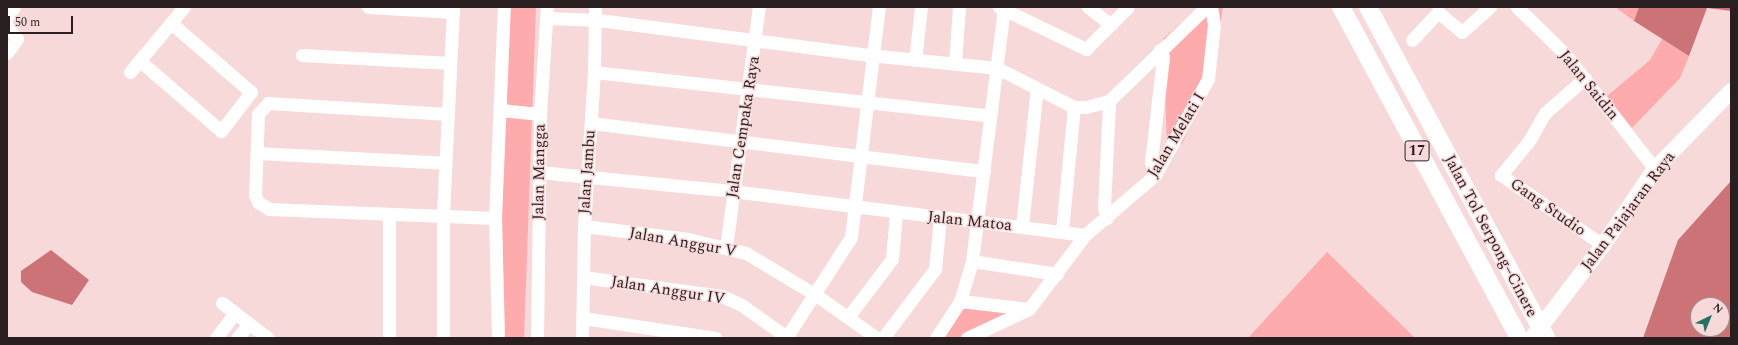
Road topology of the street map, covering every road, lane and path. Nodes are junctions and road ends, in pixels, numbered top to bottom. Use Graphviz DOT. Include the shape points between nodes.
graph roads {
  1 [pos="14,7"];
  2 [pos="184,7"];
  3 [pos="368,7"];
  4 [pos="504,7"];
  5 [pos="759,7"];
  6 [pos="879,7"];
  7 [pos="921,7"];
  8 [pos="959,7"];
  9 [pos="1088,7"];
  10 [pos="1128,7"];
  11 [pos="1206,7"];
  12 [pos="1211,7"];
  13 [pos="1341,7"];
  14 [pos="1368,7"];
  15 [pos="1490,7"];
  16 [pos="1517,7"];
  17 [pos="1002,8"];
  18 [pos="453,9"];
  19 [pos="547,12"];
  20 [pos="595,13"];
  21 [pos="7,17"];
  22 [pos="171,23"];
  23 [pos="1111,25"];
  24 [pos="7,26"];
  25 [pos="756,39"];
  26 [pos="1412,40"];
  27 [pos="1160,50"];
  28 [pos="7,53"];
  29 [pos="302,55"];
  30 [pos="874,56"];
  31 [pos="915,60"];
  32 [pos="140,61"];
  33 [pos="450,63"];
  34 [pos="955,63"];
  35 [pos="997,68"];
  36 [pos="130,72"];
  37 [pos="594,72"];
  38 [pos="1585,78"];
  39 [pos="1037,89"];
  40 [pos="749,90"];
  41 [pos="1731,91"];
  42 [pos="1109,101"];
  43 [pos="868,104"];
  44 [pos="1074,107"];
  45 [pos="501,110"];
  46 [pos="448,114"];
  47 [pos="540,114"];
  48 [pos="991,116"];
  49 [pos="591,123"];
  50 [pos="741,140"];
  51 [pos="258,153"];
  52 [pos="861,155"];
  53 [pos="446,163"];
  54 [pos="1656,169"];
  55 [pos="984,171"];
  56 [pos="539,172"];
  57 [pos="586,175"];
  58 [pos="1155,175"];
  59 [pos="732,191"];
  60 [pos="855,207"];
  61 [pos="896,213"];
  62 [pos="390,214"];
  63 [pos="443,214"];
  64 [pos="495,218"];
  65 [pos="940,218"];
  66 [pos="1106,218"];
  67 [pos="978,222"];
  68 [pos="584,226"];
  69 [pos="1022,226"];
  70 [pos="1062,231"];
  71 [pos="1085,235"];
  72 [pos="1603,246"];
  73 [pos="726,247"];
  74 [pos="972,261"];
  75 [pos="1057,274"];
  76 [pos="584,277"];
  77 [pos="816,294"];
  78 [pos="960,301"];
  79 [pos="222,303"];
  80 [pos="1029,309"];
  81 [pos="235,313"];
  82 [pos="848,317"];
  83 [pos="583,318"];
  84 [pos="249,324"];
  85 [pos="216,338"];
  86 [pos="237,338"];
  87 [pos="268,338"];
  88 [pos="389,338"];
  89 [pos="443,338"];
  90 [pos="498,338"];
  91 [pos="537,338"];
  92 [pos="582,338"];
  93 [pos="715,338"];
  94 [pos="787,338"];
  95 [pos="876,338"];
  96 [pos="883,338"];
  97 [pos="936,338"];
  98 [pos="967,338"];
  99 [pos="1519,338"];
  100 [pos="1532,338"];
  101 [pos="1546,338"];
  1 -- 21 [label="street"];
  2 -- 22 [label="street"];
  3 -- 18 [label="street"];
  4 -- 45 [label="street"];
  5 -- 25 [label="street, Jalan Cempaka Raya"];
  6 -- 30 [label="street"];
  7 -- 31 [label="street"];
  8 -- 34 [label="street"];
  9 -- 23 [label="street"];
  10 -- 23 [label="street"];
  11 -- 27 [label="street"];
  12 -- 58 [label="street, Jalan Melati I" via="1214,25 1209,75 1179,135"];
  13 -- 99 [label="highway, Jalan Tol Serpong–Cinere / 17"];
  14 -- 101 [label="highway, Jalan Tol Serpong–Cinere / 17"];
  15 -- 26 [label="street" via="1462,32 1438,12"];
  16 -- 38 [label="street, Jalan Saidin" via="1565,54"];
  17 -- 23 [label="street" via="1086,49"];
  17 -- 35 [label="street"];
  18 -- 33 [label="street"];
  19 -- 20 [label="street"];
  19 -- 47 [label="street, Jalan Mangga"];
  20 -- 25 [label="street"];
  20 -- 37 [label="street, Jalan Jambu"];
  22 -- 32 [label="street"];
  22 -- 32 [label="street" via="251,92 221,131"];
  24 -- 28 [label="street" via="17,38"];
  25 -- 30 [label="street"];
  25 -- 40 [label="street, Jalan Cempaka Raya"];
  27 -- 42 [label="street"];
  27 -- 58 [label="street" via="1163,57 1151,162"];
  29 -- 33 [label="street"];
  30 -- 31 [label="street"];
  30 -- 43 [label="street"];
  31 -- 34 [label="street"];
  32 -- 36 [label="street"];
  33 -- 46 [label="street"];
  34 -- 35 [label="street"];
  35 -- 39 [label="street"];
  35 -- 48 [label="street"];
  37 -- 40 [label="street"];
  37 -- 49 [label="street, Jalan Jambu"];
  38 -- 54 [label="street, Jalan Saidin"];
  38 -- 72 [label="street, Gang Studio" via="1545,113 1528,142 1501,175"];
  39 -- 44 [label="street"];
  39 -- 69 [label="street"];
  40 -- 43 [label="street"];
  40 -- 50 [label="street, Jalan Cempaka Raya"];
  41 -- 54 [label="main road, Jalan Pajajaran Raya"];
  42 -- 44 [label="street" via="1086,107"];
  42 -- 66 [label="street" via="1104,208"];
  43 -- 48 [label="street"];
  43 -- 52 [label="street"];
  44 -- 70 [label="street"];
  45 -- 47 [label="street"];
  45 -- 64 [label="street"];
  46 -- 51 [label="street" via="268,103 258,114"];
  46 -- 53 [label="street"];
  47 -- 56 [label="street, Jalan Mangga"];
  48 -- 55 [label="street"];
  49 -- 50 [label="street"];
  49 -- 57 [label="street, Jalan Jambu"];
  50 -- 52 [label="street"];
  50 -- 59 [label="street, Jalan Cempaka Raya"];
  51 -- 53 [label="street"];
  51 -- 62 [label="street" via="255,195 262,206"];
  52 -- 55 [label="street"];
  52 -- 60 [label="street"];
  53 -- 63 [label="street"];
  54 -- 72 [label="main road, Jalan Pajajaran Raya"];
  55 -- 67 [label="street"];
  56 -- 57 [label="street"];
  56 -- 91 [label="street, Jalan Mangga"];
  57 -- 59 [label="street"];
  57 -- 68 [label="street, Jalan Jambu"];
  58 -- 66 [label="street, Jalan Melati I"];
  59 -- 60 [label="street, Jalan Matoa"];
  59 -- 73 [label="street, Jalan Cempaka Raya"];
  60 -- 61 [label="street, Jalan Matoa"];
  60 -- 77 [label="street" via="849,242"];
  61 -- 65 [label="street, Jalan Matoa"];
  61 -- 82 [label="street" via="892,259"];
  62 -- 63 [label="street"];
  62 -- 88 [label="street"];
  63 -- 64 [label="street"];
  63 -- 89 [label="street"];
  64 -- 90 [label="street"];
  65 -- 67 [label="street, Jalan Matoa"];
  65 -- 96 [label="street" via="935,269"];
  66 -- 71 [label="street, Jalan Melati I"];
  67 -- 69 [label="street, Jalan Matoa"];
  67 -- 74 [label="street"];
  68 -- 73 [label="street, Jalan Anggur V" via="688,239"];
  68 -- 76 [label="street, Jalan Jambu"];
  69 -- 70 [label="street, Jalan Matoa"];
  70 -- 71 [label="street, Jalan Matoa"];
  71 -- 75 [label="street, Jalan Melati I"];
  72 -- 100 [label="main road, Jalan Pajajaran Raya"];
  73 -- 77 [label="street, Jalan Anggur V" via="754,257"];
  74 -- 75 [label="street"];
  74 -- 78 [label="street"];
  75 -- 80 [label="street, Jalan Melati I"];
  76 -- 83 [label="street, Jalan Jambu"];
  76 -- 94 [label="street, Jalan Anggur IV" via="722,296 743,306"];
  77 -- 82 [label="street, Jalan Anggur V"];
  77 -- 94 [label="street"];
  78 -- 80 [label="street"];
  78 -- 97 [label="street"];
  79 -- 81 [label="street"];
  80 -- 98 [label="street"];
  81 -- 84 [label="street"];
  81 -- 85 [label="street"];
  82 -- 95 [label="street, Jalan Anggur V"];
  83 -- 92 [label="street, Jalan Jambu"];
  83 -- 93 [label="street"];
  84 -- 86 [label="street"];
  84 -- 87 [label="street"];
}
